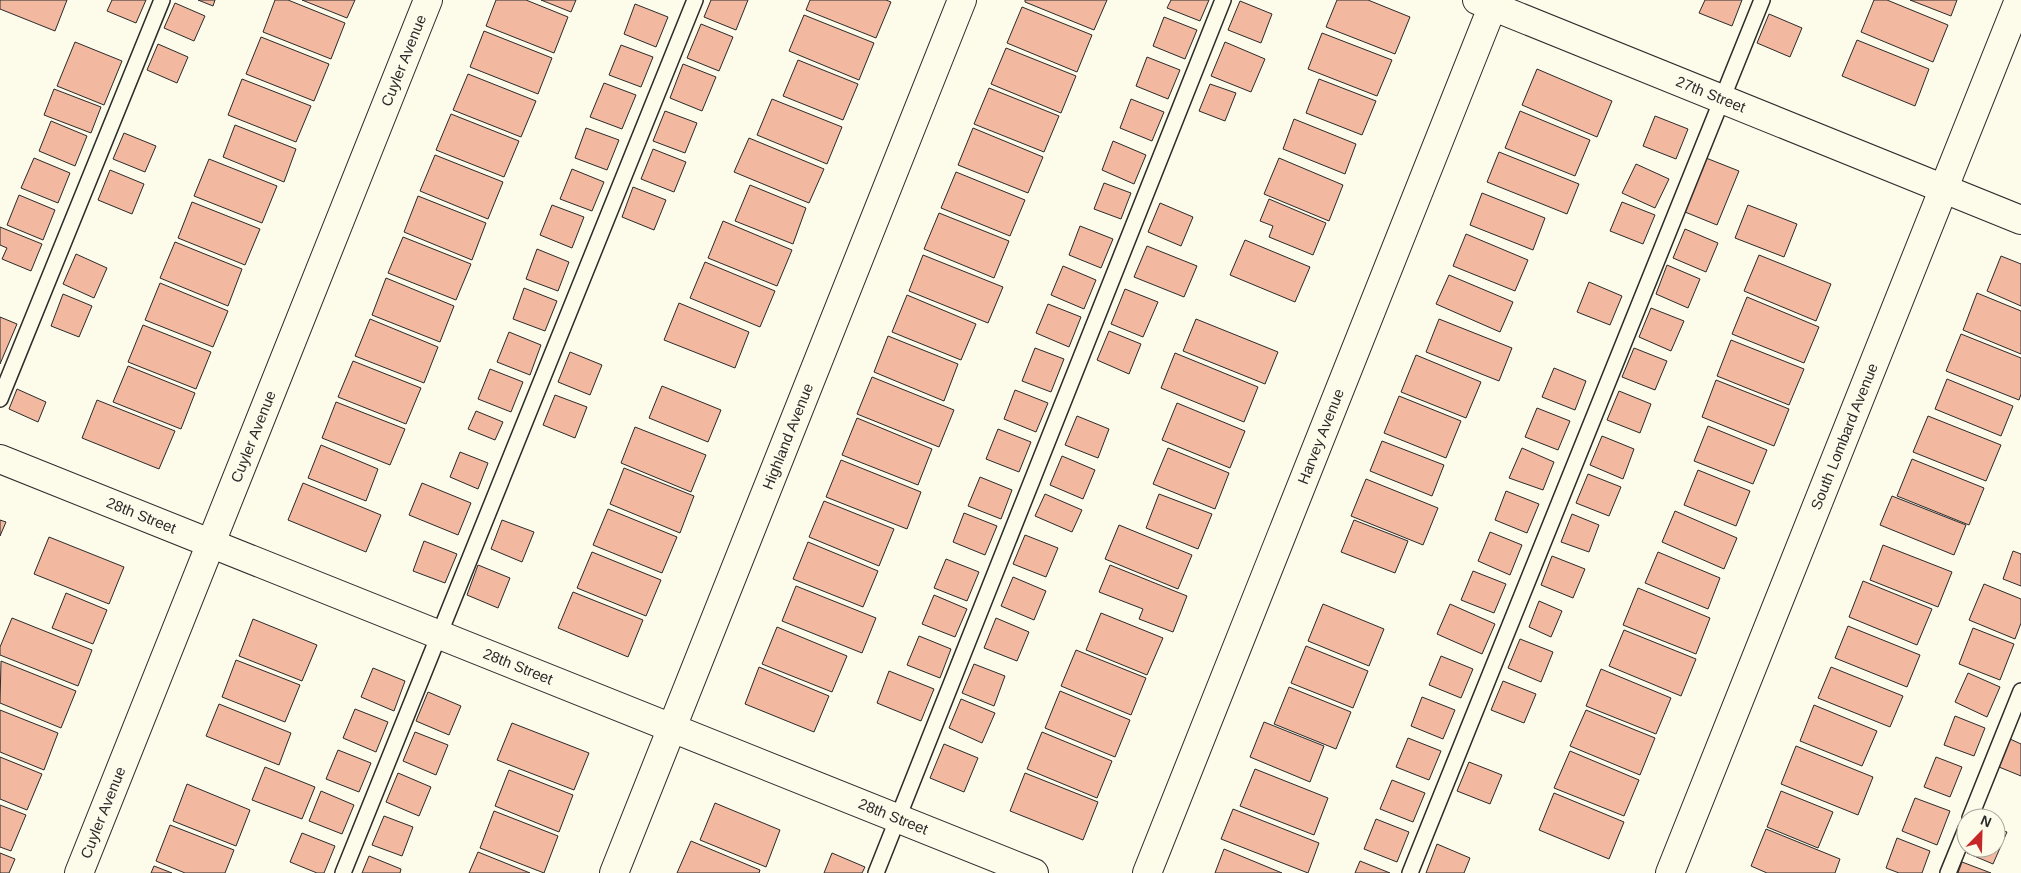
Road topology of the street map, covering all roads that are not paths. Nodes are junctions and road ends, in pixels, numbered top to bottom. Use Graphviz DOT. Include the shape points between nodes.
graph roads {
  1 [pos="162,0"];
  2 [pos="428,0"];
  3 [pos="695,0"];
  4 [pos="962,0"];
  5 [pos="1223,0"];
  6 [pos="1762,0"];
  7 [pos="2020,0"];
  8 [pos="1489,2"];
  9 [pos="1722,99"];
  10 [pos="1944,189"];
  11 [pos="2021,220"];
  12 [pos="0,399"];
  13 [pos="0,459"];
  14 [pos="210,544"];
  15 [pos="439,635"];
  16 [pos="2021,691"];
  17 [pos="672,728"];
  18 [pos="1974,808"];
  19 [pos="898,819"];
  20 [pos="1956,853"];
  21 [pos="79,873"];
  22 [pos="344,873"];
  23 [pos="614,873"];
  24 [pos="876,873"];
  25 [pos="1034,873"];
  26 [pos="1147,873"];
  27 [pos="1410,873"];
  28 [pos="1670,873"];
  29 [pos="1948,873"];
  1 -- 12 [label="lane"];
  2 -- 14 [label="street, Cuyler Avenue"];
  3 -- 15 [label="lane"];
  4 -- 17 [label="street, Highland Avenue"];
  5 -- 19 [label="lane"];
  6 -- 9 [label="lane"];
  7 -- 10 [label="street, South Lombard Avenue"];
  8 -- 9 [label="street, 27th Street"];
  8 -- 26 [label="street, Harvey Avenue"];
  9 -- 10 [label="street, 27th Street"];
  9 -- 27 [label="lane"];
  10 -- 11 [label="street, 27th Street"];
  10 -- 28 [label="street, South Lombard Avenue"];
  13 -- 14 [label="street, 28th Street"];
  14 -- 15 [label="street, 28th Street"];
  14 -- 21 [label="street, Cuyler Avenue"];
  15 -- 17 [label="street, 28th Street"];
  15 -- 22 [label="lane"];
  16 -- 18 [label="lane"];
  17 -- 19 [label="street, 28th Street"];
  17 -- 23 [label="street, Highland Avenue"];
  19 -- 24 [label="lane"];
  19 -- 25 [label="street, 28th Street"];
  20 -- 29 [label="lane"];
}
